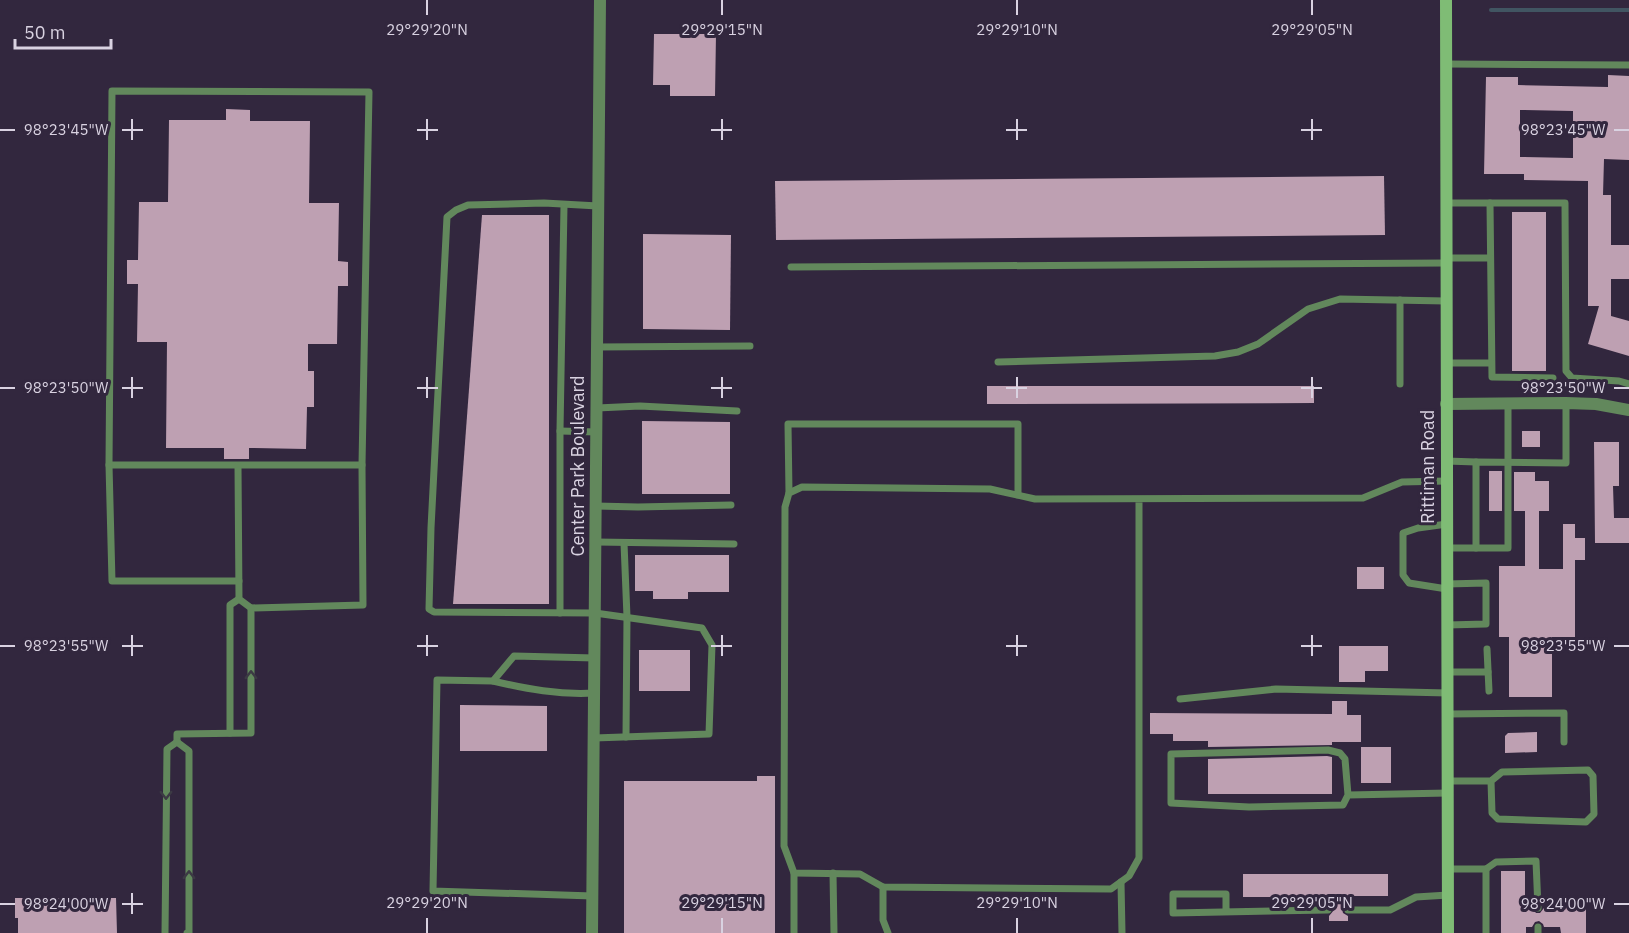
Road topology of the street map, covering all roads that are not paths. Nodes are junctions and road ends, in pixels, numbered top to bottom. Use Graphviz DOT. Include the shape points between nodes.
graph roads {
  1 [pos="600,0"];
  2 [pos="1446,0"];
  3 [pos="1446,64"];
  4 [pos="1629,65"];
  5 [pos="1446,203"];
  6 [pos="1490,203"];
  7 [pos="564,206"];
  8 [pos="598,206"];
  9 [pos="1490,258"];
  10 [pos="1446,260"];
  11 [pos="791,267"];
  12 [pos="1400,300"];
  13 [pos="1446,301"];
  14 [pos="750,346"];
  15 [pos="597,347"];
  16 [pos="998,362"];
  17 [pos="1446,363"];
  18 [pos="1491,363"];
  19 [pos="1554,378"];
  20 [pos="1400,384"];
  21 [pos="1629,384"];
  22 [pos="1566,403"];
  23 [pos="1446,404"];
  24 [pos="1508,404"];
  25 [pos="597,408"];
  26 [pos="1629,410"];
  27 [pos="737,411"];
  28 [pos="560,431"];
  29 [pos="597,432"];
  30 [pos="1446,461"];
  31 [pos="1476,462"];
  32 [pos="1508,462"];
  33 [pos="109,465"];
  34 [pos="362,465"];
  35 [pos="238,466"];
  36 [pos="1446,481"];
  37 [pos="789,492"];
  38 [pos="1018,495"];
  39 [pos="1139,499"];
  40 [pos="731,505"];
  41 [pos="596,506"];
  42 [pos="1447,524"];
  43 [pos="596,542"];
  44 [pos="624,543"];
  45 [pos="734,544"];
  46 [pos="1447,548"];
  47 [pos="1476,548"];
  48 [pos="238,581"];
  49 [pos="1447,586"];
  50 [pos="239,599"];
  51 [pos="251,608"];
  52 [pos="560,613"];
  53 [pos="595,613"];
  54 [pos="627,617"];
  55 [pos="1447,625"];
  56 [pos="1487,649"];
  57 [pos="595,658"];
  58 [pos="1447,672"];
  59 [pos="1488,672"];
  60 [pos="493,681"];
  61 [pos="1489,691"];
  62 [pos="594,693"];
  63 [pos="1448,693"];
  64 [pos="1180,699"];
  65 [pos="1448,714"];
  66 [pos="230,733"];
  67 [pos="626,737"];
  68 [pos="594,738"];
  69 [pos="177,742"];
  70 [pos="1564,742"];
  71 [pos="1491,781"];
  72 [pos="1448,787"];
  73 [pos="1348,795"];
  74 [pos="1448,869"];
  75 [pos="1486,869"];
  76 [pos="794,873"];
  77 [pos="833,873"];
  78 [pos="1121,882"];
  79 [pos="883,887"];
  80 [pos="1448,895"];
  81 [pos="593,896"];
  82 [pos="1538,908"];
  83 [pos="1328,910"];
  84 [pos="1348,910"];
  85 [pos="1226,912"];
  86 [pos="165,933"];
  87 [pos="188,933"];
  88 [pos="592,933"];
  89 [pos="794,933"];
  90 [pos="834,933"];
  91 [pos="888,933"];
  92 [pos="1122,933"];
  93 [pos="1448,933"];
  94 [pos="1486,933"];
  1 -- 8 [label="street, Center Park Boulevard"];
  2 -- 3 [label="main road, Rittiman Road"];
  3 -- 4 [label="lane"];
  3 -- 5 [label="main road, Rittiman Road"];
  5 -- 6 [label="lane"];
  5 -- 10 [label="main road, Rittiman Road"];
  6 -- 9 [label="lane"];
  6 -- 21 [label="lane" via="1565,202 1566,371 1572,378"];
  7 -- 8 [label="lane"];
  7 -- 28 [label="lane"];
  7 -- 52 [label="lane" via="468,205 447,217 429,609"];
  8 -- 15 [label="street, Center Park Boulevard"];
  9 -- 10 [label="lane"];
  9 -- 18 [label="lane"];
  10 -- 11 [label="lane"];
  10 -- 13 [label="main road, Rittiman Road"];
  12 -- 13 [label="lane"];
  12 -- 16 [label="lane" via="1340,299 1308,309 1258,344 1215,356"];
  12 -- 20 [label="lane"];
  13 -- 17 [label="main road, Rittiman Road"];
  14 -- 15 [label="lane"];
  15 -- 25 [label="street, Center Park Boulevard"];
  17 -- 18 [label="lane"];
  17 -- 23 [label="main road, Rittiman Road"];
  18 -- 19 [label="lane" via="1492,377"];
  22 -- 24 [label="street"];
  22 -- 26 [label="street"];
  22 -- 32 [label="lane" via="1566,463"];
  23 -- 24 [label="street"];
  23 -- 30 [label="main road, Rittiman Road"];
  24 -- 32 [label="lane"];
  25 -- 27 [label="lane"];
  25 -- 29 [label="street, Center Park Boulevard"];
  28 -- 29 [label="lane"];
  28 -- 52 [label="lane"];
  29 -- 41 [label="street, Center Park Boulevard"];
  30 -- 31 [label="lane"];
  30 -- 36 [label="main road, Rittiman Road"];
  31 -- 32 [label="lane"];
  31 -- 47 [label="lane"];
  32 -- 47 [label="lane" via="1508,548"];
  33 -- 34 [label="lane" via="112,91 369,92"];
  33 -- 35 [label="lane"];
  33 -- 48 [label="lane" via="112,582"];
  34 -- 35 [label="lane"];
  34 -- 51 [label="lane" via="363,605"];
  35 -- 48 [label="lane"];
  36 -- 39 [label="lane" via="1402,482 1363,498"];
  36 -- 42 [label="main road, Rittiman Road"];
  37 -- 38 [label="lane" via="802,488 990,489"];
  37 -- 38 [label="lane" via="788,424 1018,424"];
  37 -- 76 [label="lane" via="784,846"];
  38 -- 39 [label="lane" via="1035,499"];
  39 -- 78 [label="lane" via="1139,858"];
  40 -- 41 [label="lane"];
  41 -- 43 [label="street, Center Park Boulevard"];
  42 -- 46 [label="main road, Rittiman Road"];
  42 -- 49 [label="lane" via="1403,533 1403,575 1409,583"];
  43 -- 44 [label="lane"];
  43 -- 53 [label="street, Center Park Boulevard"];
  44 -- 45 [label="lane"];
  44 -- 54 [label="lane"];
  46 -- 47 [label="lane"];
  46 -- 49 [label="main road, Rittiman Road"];
  48 -- 50 [label="lane"];
  49 -- 55 [label="main road, Rittiman Road"];
  49 -- 55 [label="lane" via="1486,583 1486,624"];
  50 -- 51 [label="lane"];
  50 -- 66 [label="lane" via="230,605"];
  66 -- 51 [label="lane, one-way" via="251,734"];
  52 -- 53 [label="lane"];
  53 -- 54 [label="lane"];
  53 -- 57 [label="street, Center Park Boulevard"];
  54 -- 67 [label="lane"];
  54 -- 67 [label="lane" via="702,628 712,645 709,734"];
  55 -- 58 [label="main road, Rittiman Road"];
  56 -- 59 [label="lane"];
  57 -- 60 [label="lane" via="514,656"];
  57 -- 62 [label="street, Center Park Boulevard"];
  58 -- 59 [label="lane"];
  58 -- 63 [label="main road, Rittiman Road"];
  59 -- 61 [label="lane"];
  60 -- 62 [label="lane" via="568,695"];
  60 -- 81 [label="lane" via="437,680 433,891"];
  62 -- 68 [label="street, Center Park Boulevard"];
  63 -- 64 [label="lane" via="1276,689"];
  63 -- 65 [label="main road, Rittiman Road"];
  65 -- 70 [label="lane" via="1564,713"];
  65 -- 72 [label="main road, Rittiman Road"];
  66 -- 69 [label="lane" via="177,734"];
  67 -- 68 [label="lane"];
  68 -- 81 [label="street, Center Park Boulevard"];
  69 -- 86 [label="lane, one-way" via="167,749"];
  87 -- 69 [label="lane, one-way" via="189,751"];
  71 -- 71 [label="lane" via="1502,772 1588,770 1593,776 1594,813 1586,822 1498,819 1492,813"];
  71 -- 72 [label="lane"];
  72 -- 73 [label="lane"];
  72 -- 74 [label="main road, Rittiman Road"];
  73 -- 73 [label="lane" via="1345,759 1328,750 1171,754 1171,803 1249,807 1344,805"];
  74 -- 75 [label="lane"];
  74 -- 80 [label="main road, Rittiman Road"];
  75 -- 82 [label="lane" via="1496,862 1536,861"];
  75 -- 94 [label="lane"];
  76 -- 77 [label="lane"];
  76 -- 89 [label="lane"];
  77 -- 79 [label="lane" via="860,874"];
  77 -- 90 [label="lane"];
  78 -- 79 [label="lane" via="1111,889"];
  78 -- 92 [label="lane"];
  79 -- 91 [label="lane" via="883,920"];
  80 -- 84 [label="lane" via="1416,897 1390,910"];
  80 -- 93 [label="main road, Rittiman Road"];
  81 -- 88 [label="street, Center Park Boulevard"];
  83 -- 85 [label="lane"];
  85 -- 85 [label="lane" via="1173,913 1173,894 1226,894"];
}
